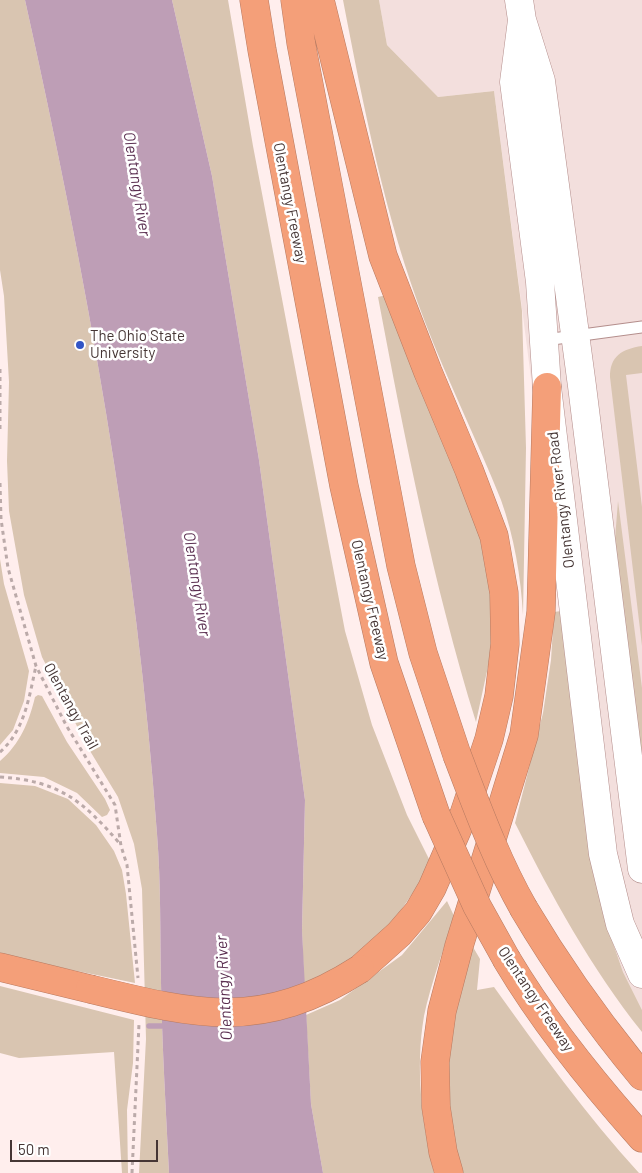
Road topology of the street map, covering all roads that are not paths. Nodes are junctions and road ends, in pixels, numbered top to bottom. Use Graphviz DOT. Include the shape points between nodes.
graph roads {
  1 [pos="254,0"];
  2 [pos="295,0"];
  3 [pos="320,0"];
  4 [pos="520,10"];
  5 [pos="642,327"];
  6 [pos="574,336"];
  7 [pos="545,340"];
  8 [pos="547,387"];
  9 [pos="642,869"];
  10 [pos="0,967"];
  11 [pos="642,974"];
  12 [pos="642,1076"];
  13 [pos="642,1138"];
  14 [pos="449,1173"];
  1 -- 13 [label="highway, Olentangy Freeway, bridge" via="344,486 384,663 436,815 476,906 519,979 581,1065"];
  2 -- 12 [label="highway, bridge" via="401,566 423,653 481,820 512,888 553,958"];
  3 -- 10 [label="highway, bridge" via="383,256 494,536 504,594 504,644 499,696 489,739 464,814 418,912 360,969 313,995 271,1009 212,1014"];
  4 -- 6 [label="main road, Olentangy River Road" via="541,81"];
  4 -- 7 [label="main road, Olentangy River Road" via="514,82"];
  5 -- 6 [label="lane"];
  6 -- 7 [label="lane"];
  6 -- 9 [label="main road, Olentangy River Road"];
  7 -- 8 [label="main road, Olentangy River Road"];
  8 -- 11 [label="main road, Olentangy River Road" via="603,854 620,924"];
  8 -- 14 [label="highway" via="540,612 524,735 452,974 442,1011 435,1062 436,1107"];
}
